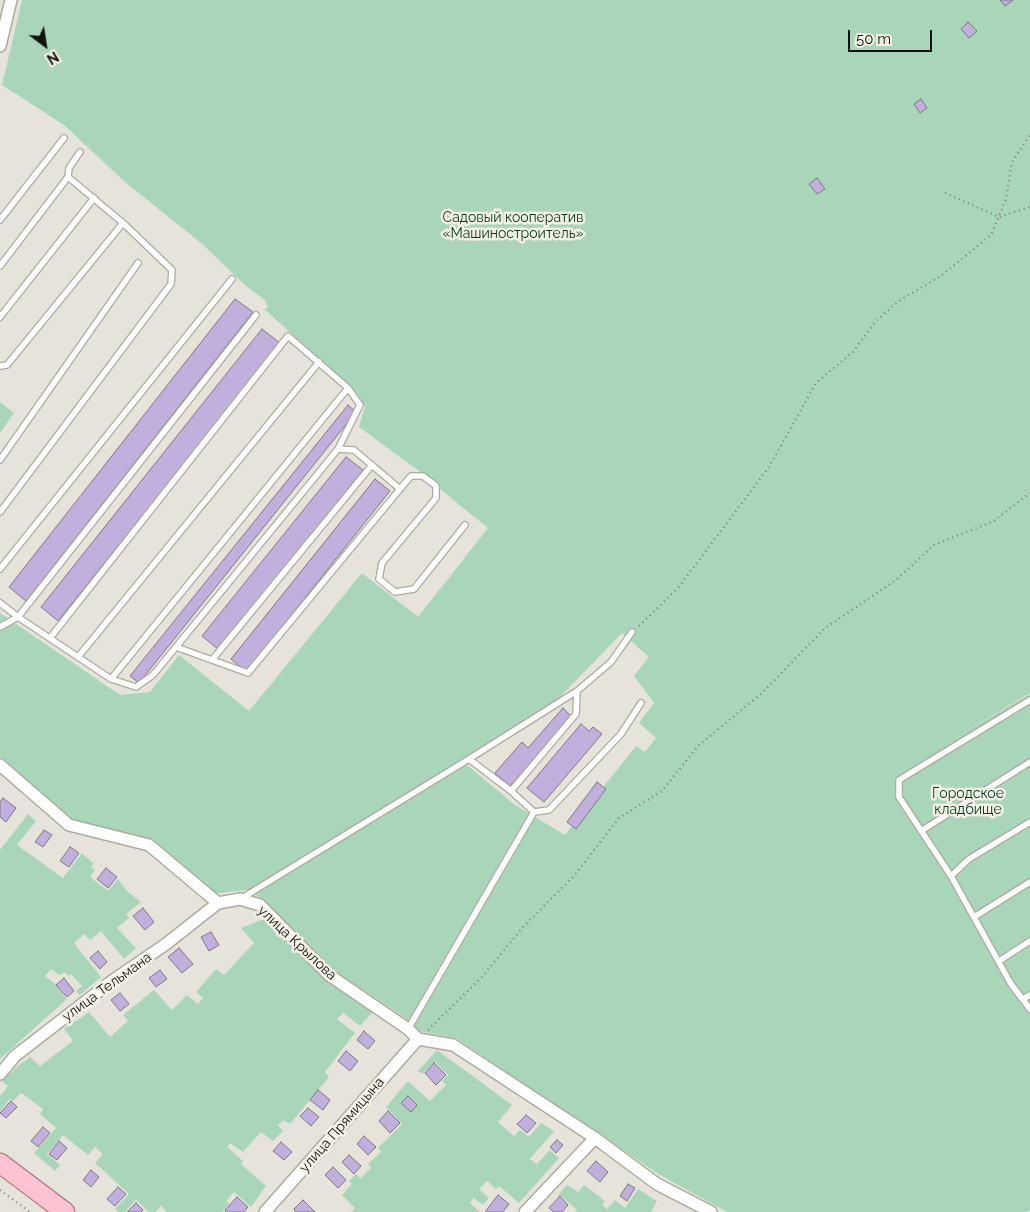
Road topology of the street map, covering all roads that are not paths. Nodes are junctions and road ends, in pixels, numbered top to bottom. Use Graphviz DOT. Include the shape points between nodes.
graph roads {
  1 [pos="11,0"];
  2 [pos="0,46"];
  3 [pos="64,138"];
  4 [pos="80,152"];
  5 [pos="68,177"];
  6 [pos="94,198"];
  7 [pos="0,220"];
  8 [pos="123,223"];
  9 [pos="138,263"];
  10 [pos="0,266"];
  11 [pos="232,279"];
  12 [pos="256,315"];
  13 [pos="0,317"];
  14 [pos="319,362"];
  15 [pos="0,366"];
  16 [pos="348,388"];
  17 [pos="338,449"];
  18 [pos="0,460"];
  19 [pos="372,465"];
  20 [pos="400,489"];
  21 [pos="0,512"];
  22 [pos="465,525"];
  23 [pos="0,569"];
  24 [pos="0,603"];
  25 [pos="18,617"];
  26 [pos="0,627"];
  27 [pos="632,632"];
  28 [pos="50,638"];
  29 [pos="176,647"];
  30 [pos="78,656"];
  31 [pos="212,660"];
  32 [pos="111,679"];
  33 [pos="577,691"];
  34 [pos="1030,700"];
  35 [pos="641,703"];
  36 [pos="469,760"];
  37 [pos="1030,762"];
  38 [pos="0,765"];
  39 [pos="511,791"];
  40 [pos="534,812"];
  41 [pos="1030,822"];
  42 [pos="920,832"];
  43 [pos="952,876"];
  44 [pos="1030,882"];
  45 [pos="240,899"];
  46 [pos="218,903"];
  47 [pos="974,917"];
  48 [pos="1030,942"];
  49 [pos="999,961"];
  50 [pos="1030,995"];
  51 [pos="1023,999"];
  52 [pos="1030,1009"];
  53 [pos="408,1029"];
  54 [pos="418,1039"];
  55 [pos="0,1074"];
  56 [pos="595,1138"];
  57 [pos="0,1163"];
  58 [pos="65,1212"];
  59 [pos="265,1212"];
  60 [pos="524,1212"];
  61 [pos="711,1212"];
  1 -- 2 [label="street"];
  3 -- 7 [label="lane"];
  4 -- 5 [label="lane" via="69,168"];
  5 -- 6 [label="lane"];
  5 -- 10 [label="lane"];
  6 -- 8 [label="lane"];
  6 -- 13 [label="lane"];
  8 -- 15 [label="lane" via="6,365"];
  8 -- 21 [label="lane" via="172,270 171,284"];
  9 -- 18 [label="lane"];
  11 -- 23 [label="lane"];
  12 -- 25 [label="lane"];
  14 -- 16 [label="lane"];
  14 -- 28 [label="lane" via="288,336"];
  14 -- 30 [label="lane"];
  16 -- 17 [label="lane" via="360,405"];
  16 -- 32 [label="lane"];
  17 -- 19 [label="lane" via="354,450"];
  17 -- 29 [label="lane"];
  19 -- 20 [label="lane"];
  19 -- 31 [label="lane"];
  20 -- 22 [label="lane" via="411,476 423,476 436,486 436,498 382,564 379,579 395,592 414,589"];
  20 -- 31 [label="lane" via="248,673"];
  24 -- 25 [label="lane"];
  25 -- 26 [label="lane"];
  25 -- 28 [label="lane"];
  27 -- 33 [label="lane" via="611,662"];
  28 -- 30 [label="lane"];
  29 -- 31 [label="lane"];
  29 -- 32 [label="lane" via="153,676 136,687"];
  30 -- 32 [label="lane"];
  33 -- 36 [label="lane"];
  33 -- 39 [label="lane" via="576,714"];
  34 -- 42 [label="lane" via="899,780 899,797"];
  35 -- 40 [label="lane" via="621,734 549,810"];
  36 -- 39 [label="lane"];
  36 -- 45 [label="lane"];
  37 -- 42 [label="lane"];
  38 -- 46 [label="street" via="69,825 148,845"];
  39 -- 40 [label="lane"];
  40 -- 53 [label="lane"];
  41 -- 43 [label="lane" via="969,859"];
  42 -- 43 [label="lane"];
  43 -- 47 [label="lane"];
  44 -- 47 [label="lane"];
  45 -- 46 [label="street"];
  45 -- 53 [label="street, улица Крылова" via="260,905 329,975"];
  46 -- 55 [label="street, улица Тельмана" via="15,1056"];
  47 -- 49 [label="lane"];
  48 -- 49 [label="lane"];
  49 -- 51 [label="lane" via="1010,984"];
  50 -- 51 [label="lane"];
  51 -- 52 [label="lane"];
  53 -- 54 [label="street, улица Крылова"];
  54 -- 56 [label="street" via="452,1045"];
  54 -- 59 [label="street, улица Прямицына"];
  56 -- 60 [label="street"];
  56 -- 61 [label="street" via="657,1184"];
  57 -- 58 [label="main road"];
}
